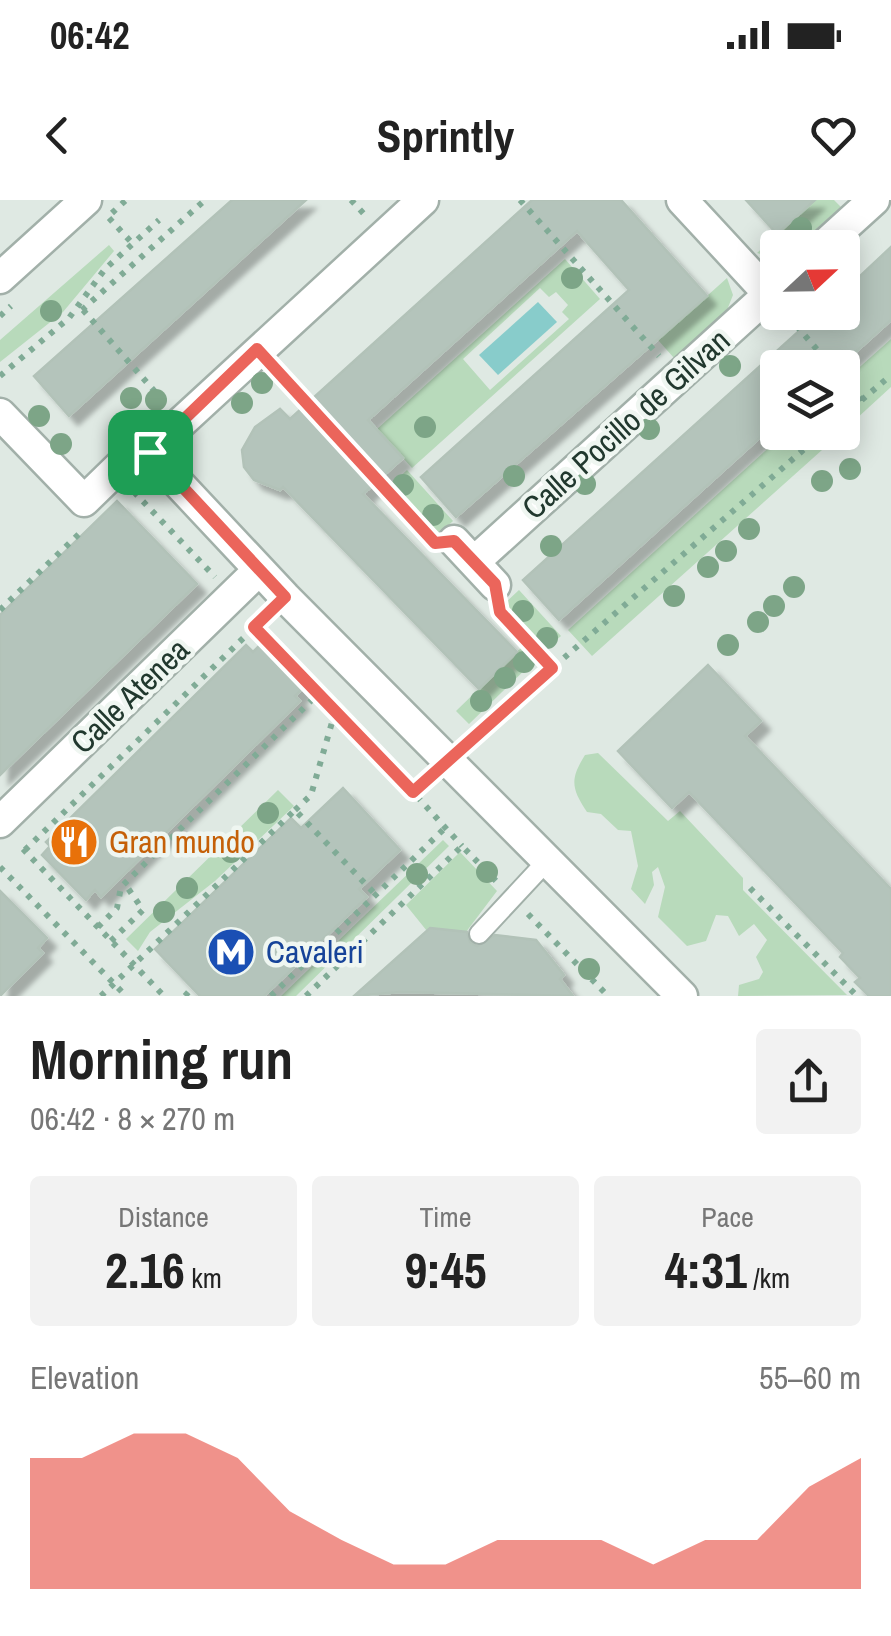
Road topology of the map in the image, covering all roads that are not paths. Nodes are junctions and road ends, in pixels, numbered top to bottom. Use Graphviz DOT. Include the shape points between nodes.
graph roads {
  1 [pos="422,200"];
  2 [pos="682,200"];
  3 [pos="874,200"];
  4 [pos="97,208"];
  5 [pos="841,230"];
  6 [pos="0,278"];
  7 [pos="760,280"];
  8 [pos="760,312"];
  9 [pos="0,414"];
  10 [pos="150,452"];
  11 [pos="259,570"];
  12 [pos="495,584"];
  13 [pos="4,836"];
  14 [pos="546,862"];
  15 [pos="479,934"];
  16 [pos="678,996"];
  1 -- 10 [label="street"];
  2 -- 7 [label="street"];
  3 -- 5 [label="street"];
  4 -- 6 [label="street"];
  8 -- 12 [label="street, Calle Pocillo de Gilvan" via="464,552"];
  9 -- 10 [label="street" via="84,501 121,465"];
  10 -- 11 [label="street"];
  11 -- 13 [label="street, Calle Atenea"];
  11 -- 14 [label="street"];
  14 -- 15 [label="lane"];
  14 -- 16 [label="street"];
}
